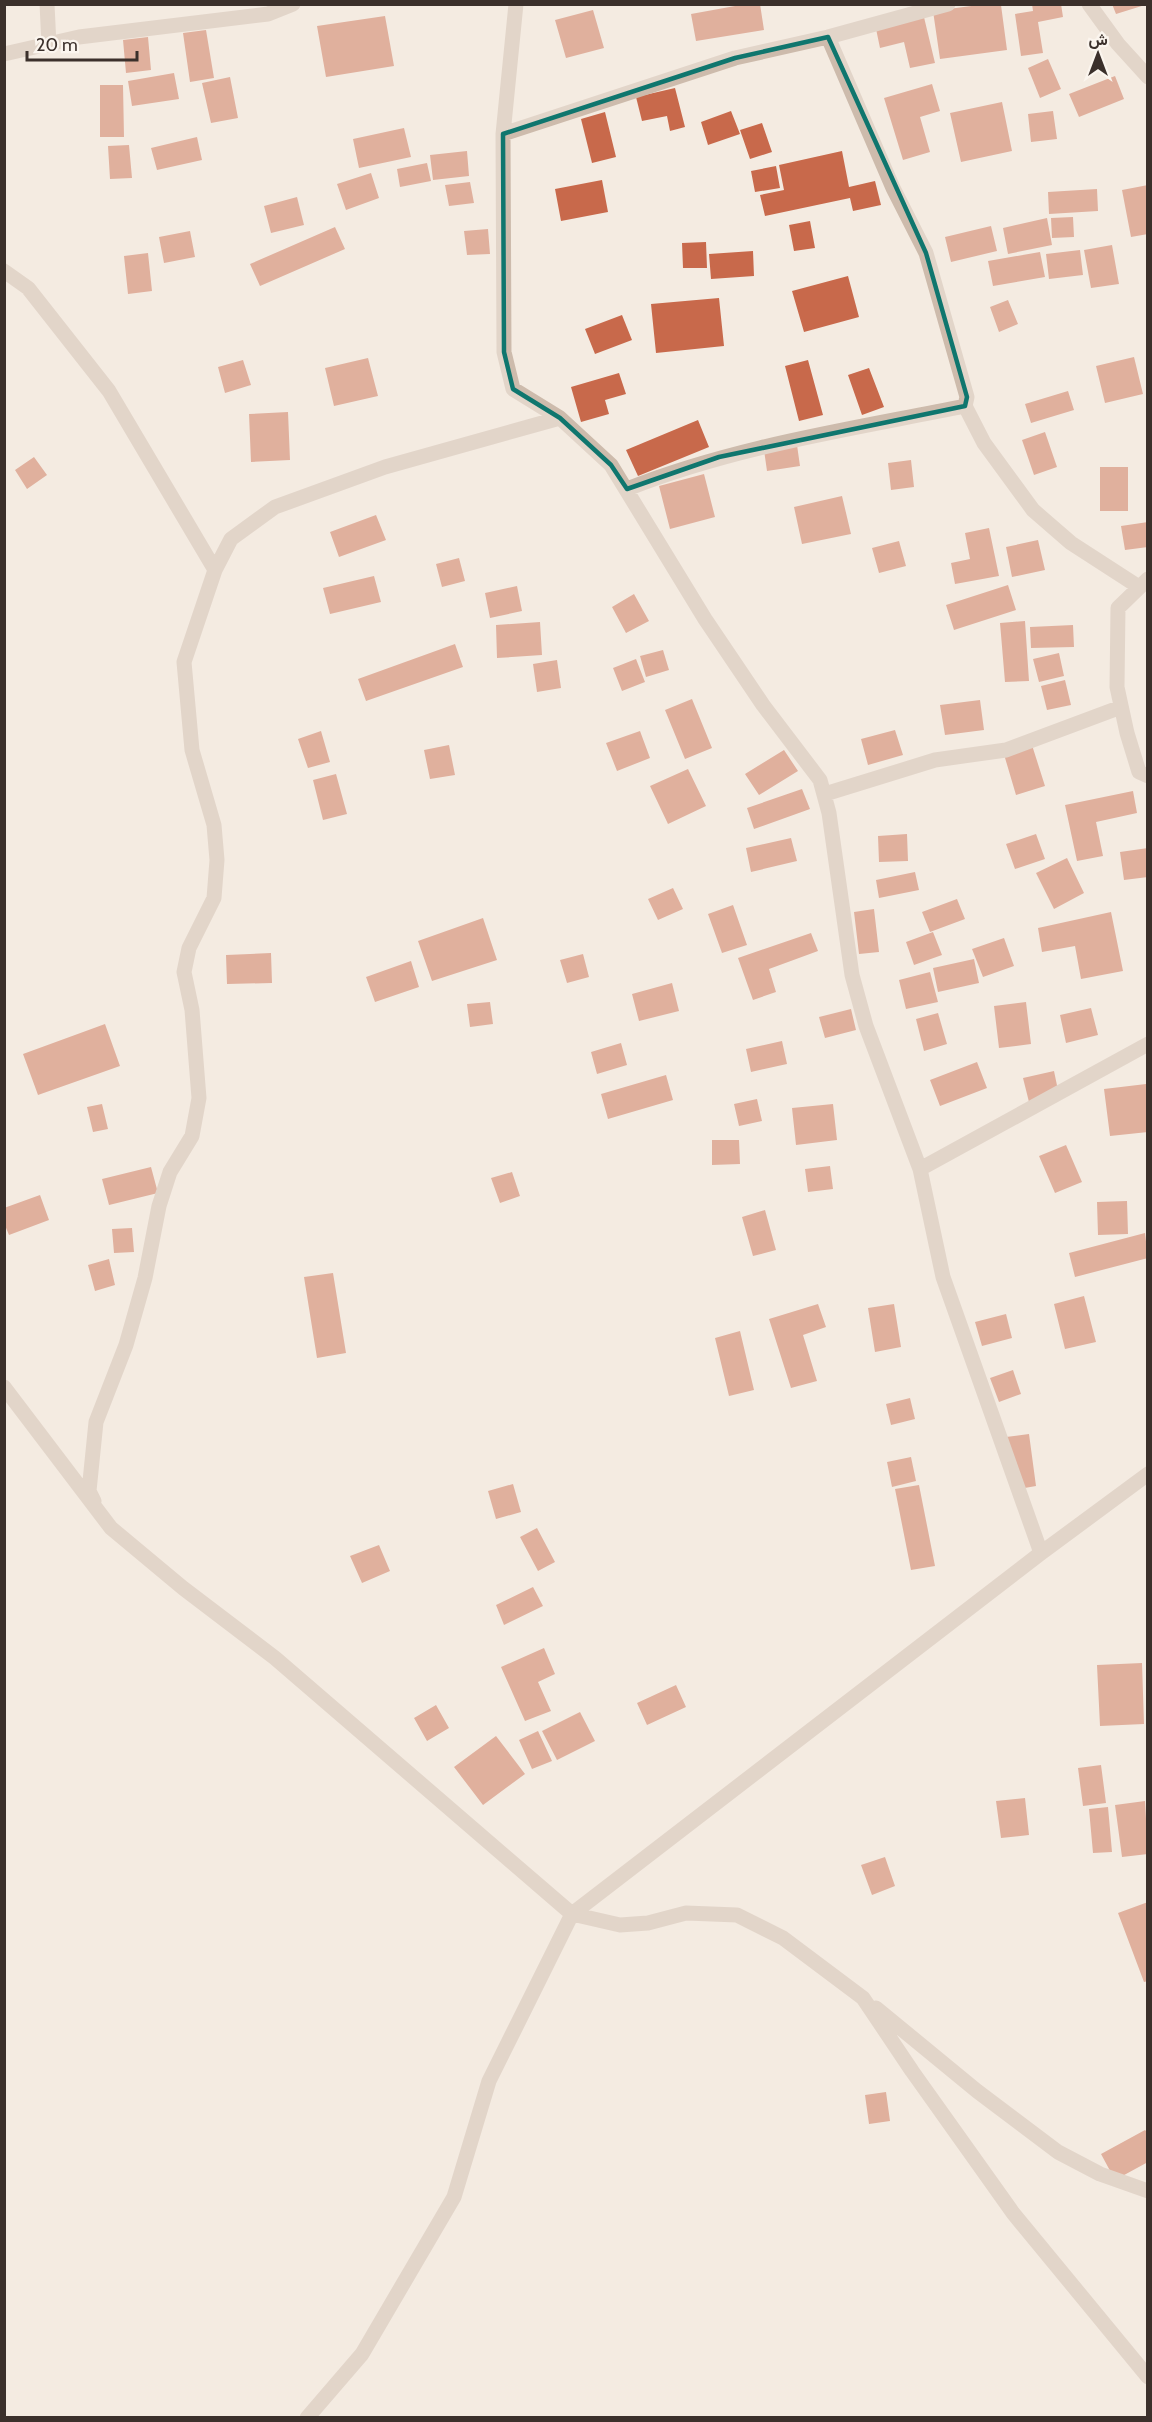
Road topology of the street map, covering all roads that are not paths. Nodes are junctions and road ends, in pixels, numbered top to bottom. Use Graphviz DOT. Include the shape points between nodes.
graph roads {
  1 [pos="48,4"];
  2 [pos="293,4"];
  3 [pos="516,4"];
  4 [pos="948,4"];
  5 [pos="1089,4"];
  6 [pos="828,37"];
  7 [pos="49,45"];
  8 [pos="4,54"];
  9 [pos="1148,77"];
  10 [pos="503,134"];
  11 [pos="4,271"];
  12 [pos="965,406"];
  13 [pos="560,418"];
  14 [pos="627,489"];
  15 [pos="215,570"];
  16 [pos="1143,583"];
  17 [pos="1121,706"];
  18 [pos="1148,776"];
  19 [pos="825,794"];
  20 [pos="1148,1044"];
  21 [pos="920,1169"];
  22 [pos="4,1387"];
  23 [pos="1148,1474"];
  24 [pos="111,1528"];
  25 [pos="1041,1553"];
  26 [pos="572,1914"];
  27 [pos="863,1998"];
  28 [pos="1148,2191"];
  29 [pos="1148,2377"];
  30 [pos="307,2418"];
  1 -- 7 [label="street"];
  2 -- 7 [label="street" via="268,14 79,37"];
  3 -- 10 [label="street"];
  4 -- 6 [label="street"];
  5 -- 9 [label="street"];
  6 -- 10 [label="street" via="735,58"];
  6 -- 12 [label="street" via="892,188 926,253 967,397"];
  7 -- 8 [label="street"];
  10 -- 13 [label="street" via="504,352 513,389"];
  11 -- 15 [label="street" via="28,288 109,391"];
  12 -- 14 [label="street" via="719,457"];
  12 -- 16 [label="street" via="984,442 1033,510 1071,543"];
  13 -- 14 [label="street" via="611,465"];
  13 -- 15 [label="street" via="385,467 275,507 231,539"];
  14 -- 19 [label="street" via="705,619 816,775"];
  15 -- 24 [label="street" via="184,662 192,750 214,825 217,860 214,898 189,948 184,972 192,1010 199,1098 192,1136 170,1172 159,1206 145,1278 126,1345 96,1422 89,1491"];
  16 -- 17 [label="street" via="1118,608 1117,687"];
  17 -- 18 [label="street" via="1139,772"];
  17 -- 19 [label="street" via="1006,750 934,760"];
  19 -- 21 [label="street" via="852,975 866,1026"];
  20 -- 21 [label="street"];
  21 -- 25 [label="street" via="944,1277"];
  22 -- 24 [label="street"];
  23 -- 25 [label="street"];
  24 -- 26 [label="street" via="275,1659"];
  25 -- 26 [label="street"];
  26 -- 27 [label="street" via="620,1925 648,1923 686,1913 737,1915 783,1938"];
  26 -- 30 [label="street" via="489,2080 454,2198 362,2354"];
  27 -- 28 [label="street" via="1058,2152 1100,2174"];
  27 -- 29 [label="street" via="1013,2213"];
}
